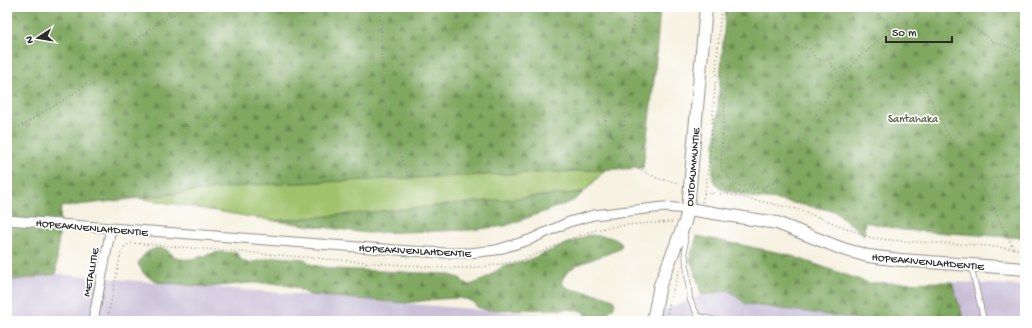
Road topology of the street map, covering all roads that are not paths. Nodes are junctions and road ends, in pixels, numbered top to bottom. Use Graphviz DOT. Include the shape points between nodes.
graph roads {
  1 [pos="706,7"];
  2 [pos="694,209"];
  3 [pos="7,220"];
  4 [pos="685,222"];
  5 [pos="111,228"];
  6 [pos="970,265"];
  7 [pos="1025,269"];
  8 [pos="93,321"];
  9 [pos="653,321"];
  10 [pos="719,321"];
  11 [pos="984,321"];
  1 -- 2 [label="street, OUTOKUMMUNTIE" via="690,189"];
  2 -- 4 [label="street, OUTOKUMMUNTIE"];
  2 -- 5 [label="street, HOPEAKIVENLAHDENTIE" via="663,207 594,215 569,222 517,244 496,250 468,253 410,251"];
  2 -- 6 [label="street, HOPEAKIVENLAHDENTIE" via="777,223 868,256"];
  3 -- 5 [label="street, HOPEAKIVENLAHDENTIE"];
  4 -- 9 [label="street, OUTOKUMMUNTIE" via="660,285"];
  4 -- 10 [label="lane" via="690,300 698,316"];
  5 -- 8 [label="street, METALLITIE"];
  6 -- 7 [label="street, HOPEAKIVENLAHDENTIE"];
  6 -- 11 [label="lane"];
}
